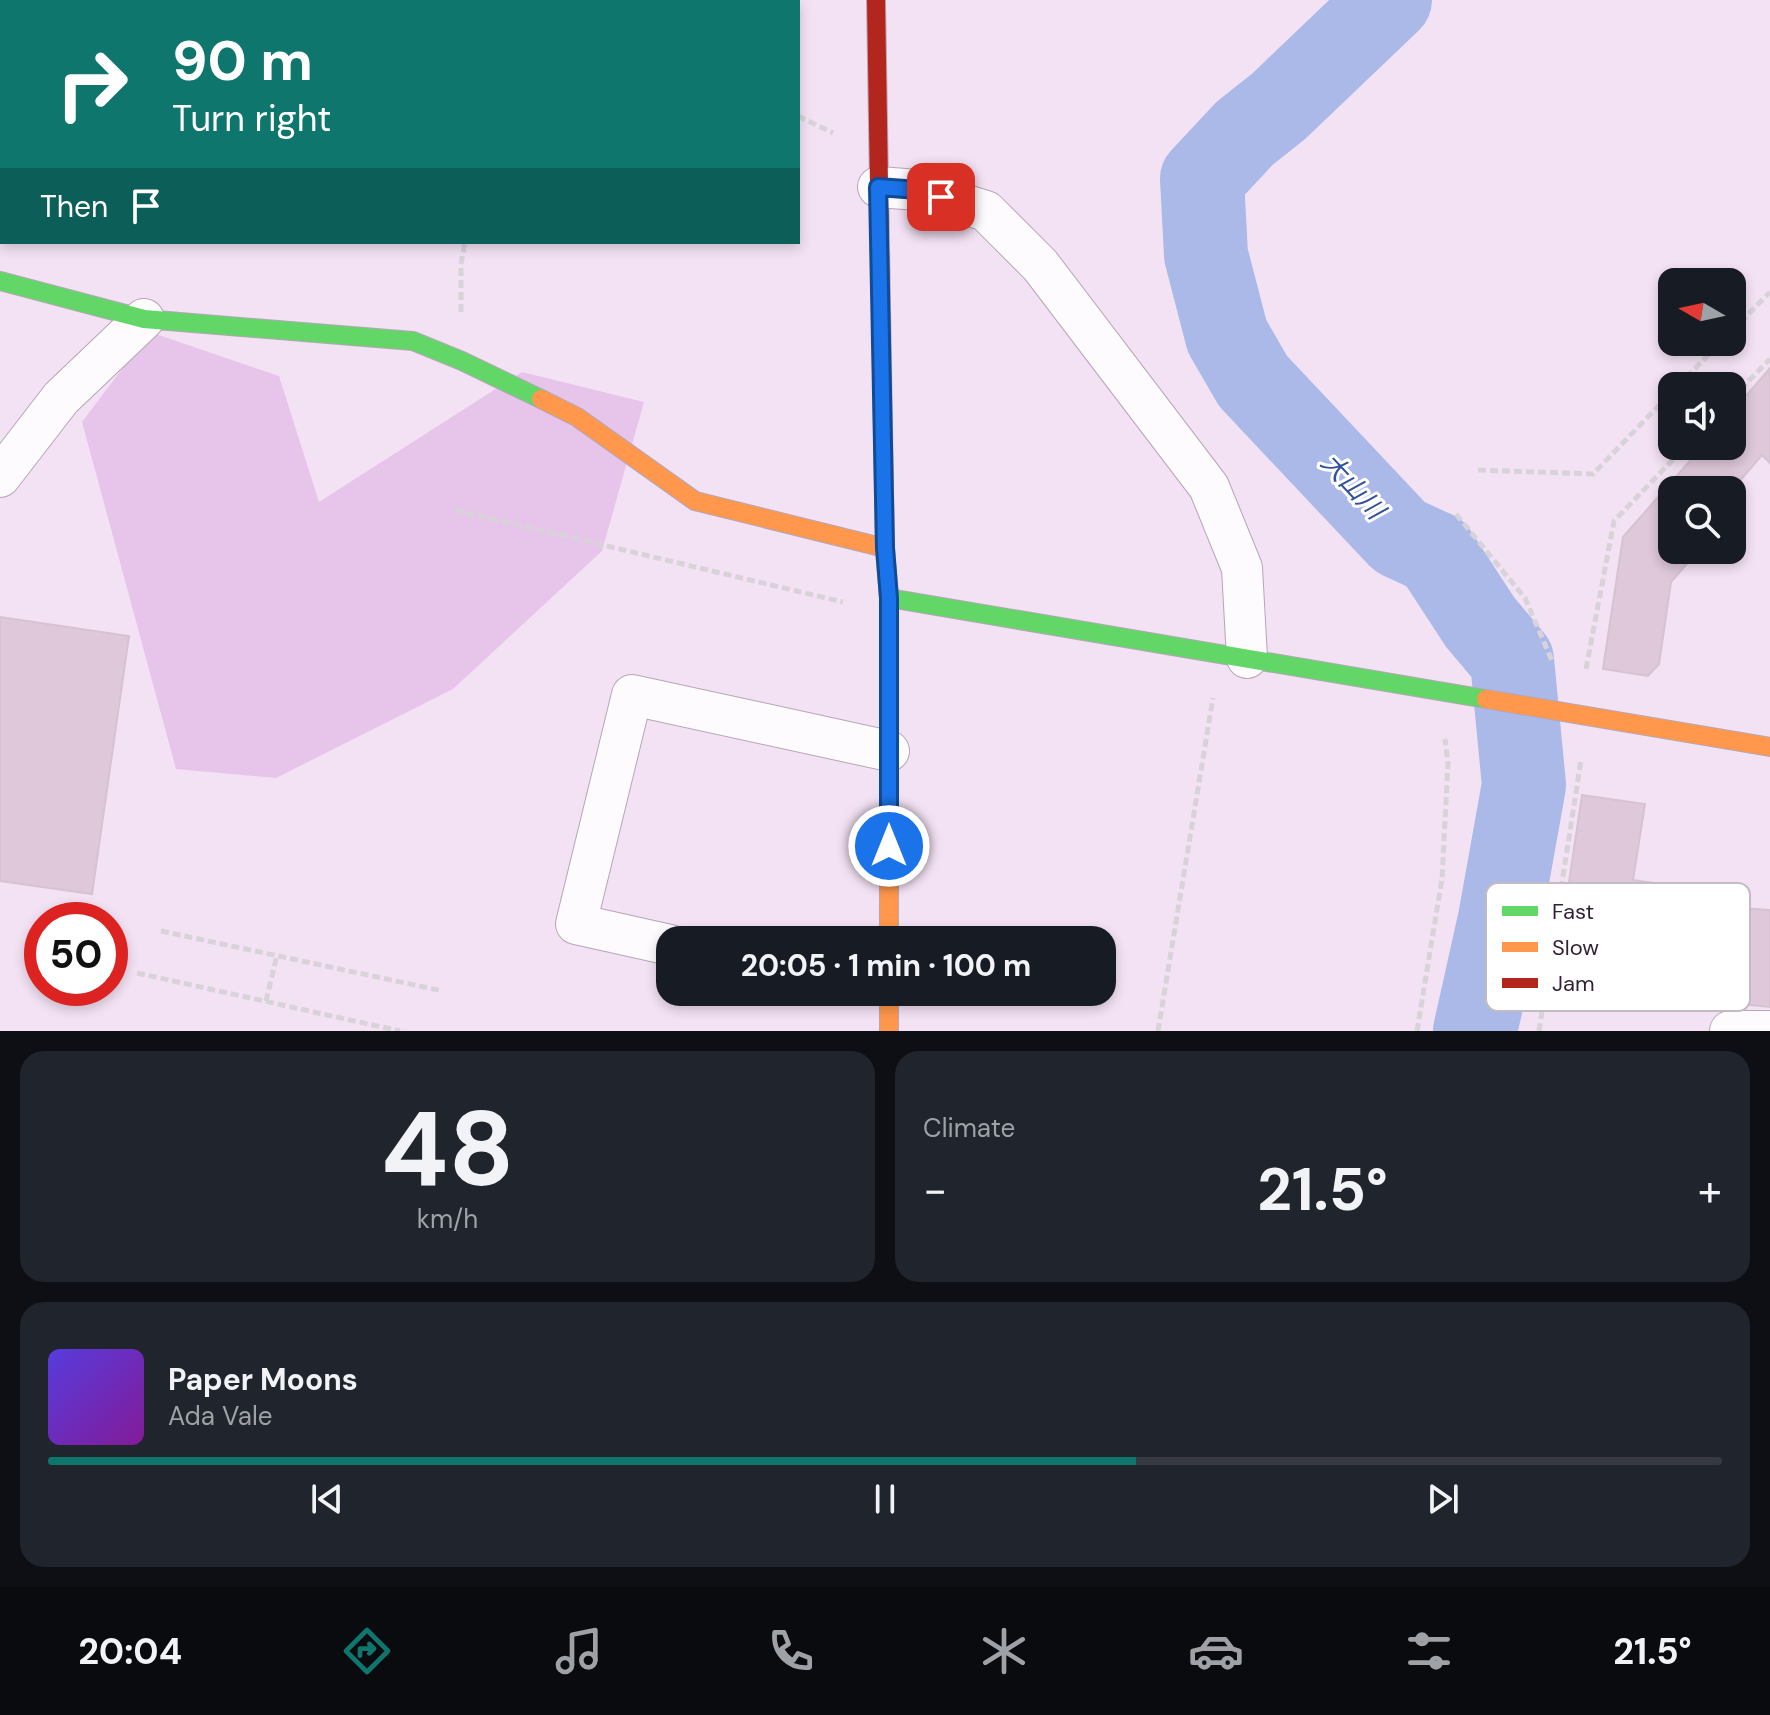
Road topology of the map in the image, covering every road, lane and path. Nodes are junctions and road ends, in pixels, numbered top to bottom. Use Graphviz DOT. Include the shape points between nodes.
graph roads {
  1 [pos="876,0"];
  2 [pos="878,187"];
  3 [pos="465,244"];
  4 [pos="0,281"];
  5 [pos="1768,297"];
  6 [pos="1746,318"];
  7 [pos="144,319"];
  8 [pos="1707,356"];
  9 [pos="1770,359"];
  10 [pos="462,361"];
  11 [pos="1692,372"];
  12 [pos="1746,384"];
  13 [pos="1658,407"];
  14 [pos="1673,460"];
  15 [pos="1478,470"];
  16 [pos="0,477"];
  17 [pos="455,510"];
  18 [pos="1456,514"];
  19 [pos="885,548"];
  20 [pos="889,605"];
  21 [pos="1241,657"];
  22 [pos="1438,690"];
  23 [pos="1575,714"];
  24 [pos="1770,747"];
  25 [pos="889,751"];
  26 [pos="1556,883"];
  27 [pos="889,926"];
  28 [pos="161,931"];
  29 [pos="656,942"];
  30 [pos="277,955"];
  31 [pos="137,973"];
  32 [pos="443,991"];
  33 [pos="266,1001"];
  34 [pos="889,1006"];
  35 [pos="1541,1011"];
  36 [pos="400,1031"];
  37 [pos="889,1031"];
  38 [pos="1158,1031"];
  39 [pos="1417,1031"];
  40 [pos="1539,1031"];
  41 [pos="1730,1031"];
  42 [pos="1770,1031"];
  1 -- 2 [label="street"];
  2 -- 19 [label="street"];
  2 -- 21 [label="street" via="918,190 986,211 1040,265 1209,487 1242,568"];
  3 -- 10 [label="path"];
  4 -- 7 [label="street"];
  5 -- 6 [label="path"];
  7 -- 10 [label="street" via="413,341"];
  7 -- 16 [label="street" via="61,398"];
  8 -- 11 [label="path"];
  9 -- 12 [label="path"];
  10 -- 19 [label="street" via="577,417 695,501"];
  13 -- 15 [label="path" via="1593,474"];
  14 -- 23 [label="path" via="1614,521"];
  17 -- 20 [label="path"];
  18 -- 23 [label="path" via="1525,598"];
  19 -- 20 [label="street"];
  20 -- 21 [label="street"];
  20 -- 25 [label="street"];
  21 -- 22 [label="street"];
  21 -- 38 [label="path" via="1216,679"];
  22 -- 23 [label="street"];
  22 -- 39 [label="path" via="1448,763 1442,879"];
  23 -- 24 [label="street"];
  23 -- 26 [label="path"];
  25 -- 27 [label="street"];
  25 -- 29 [label="street" via="632,695 576,924"];
  28 -- 30 [label="path"];
  30 -- 32 [label="path"];
  30 -- 33 [label="path"];
  31 -- 33 [label="path"];
  33 -- 36 [label="path"];
  34 -- 37 [label="street"];
  35 -- 40 [label="path"];
  41 -- 42 [label="street"];
}
